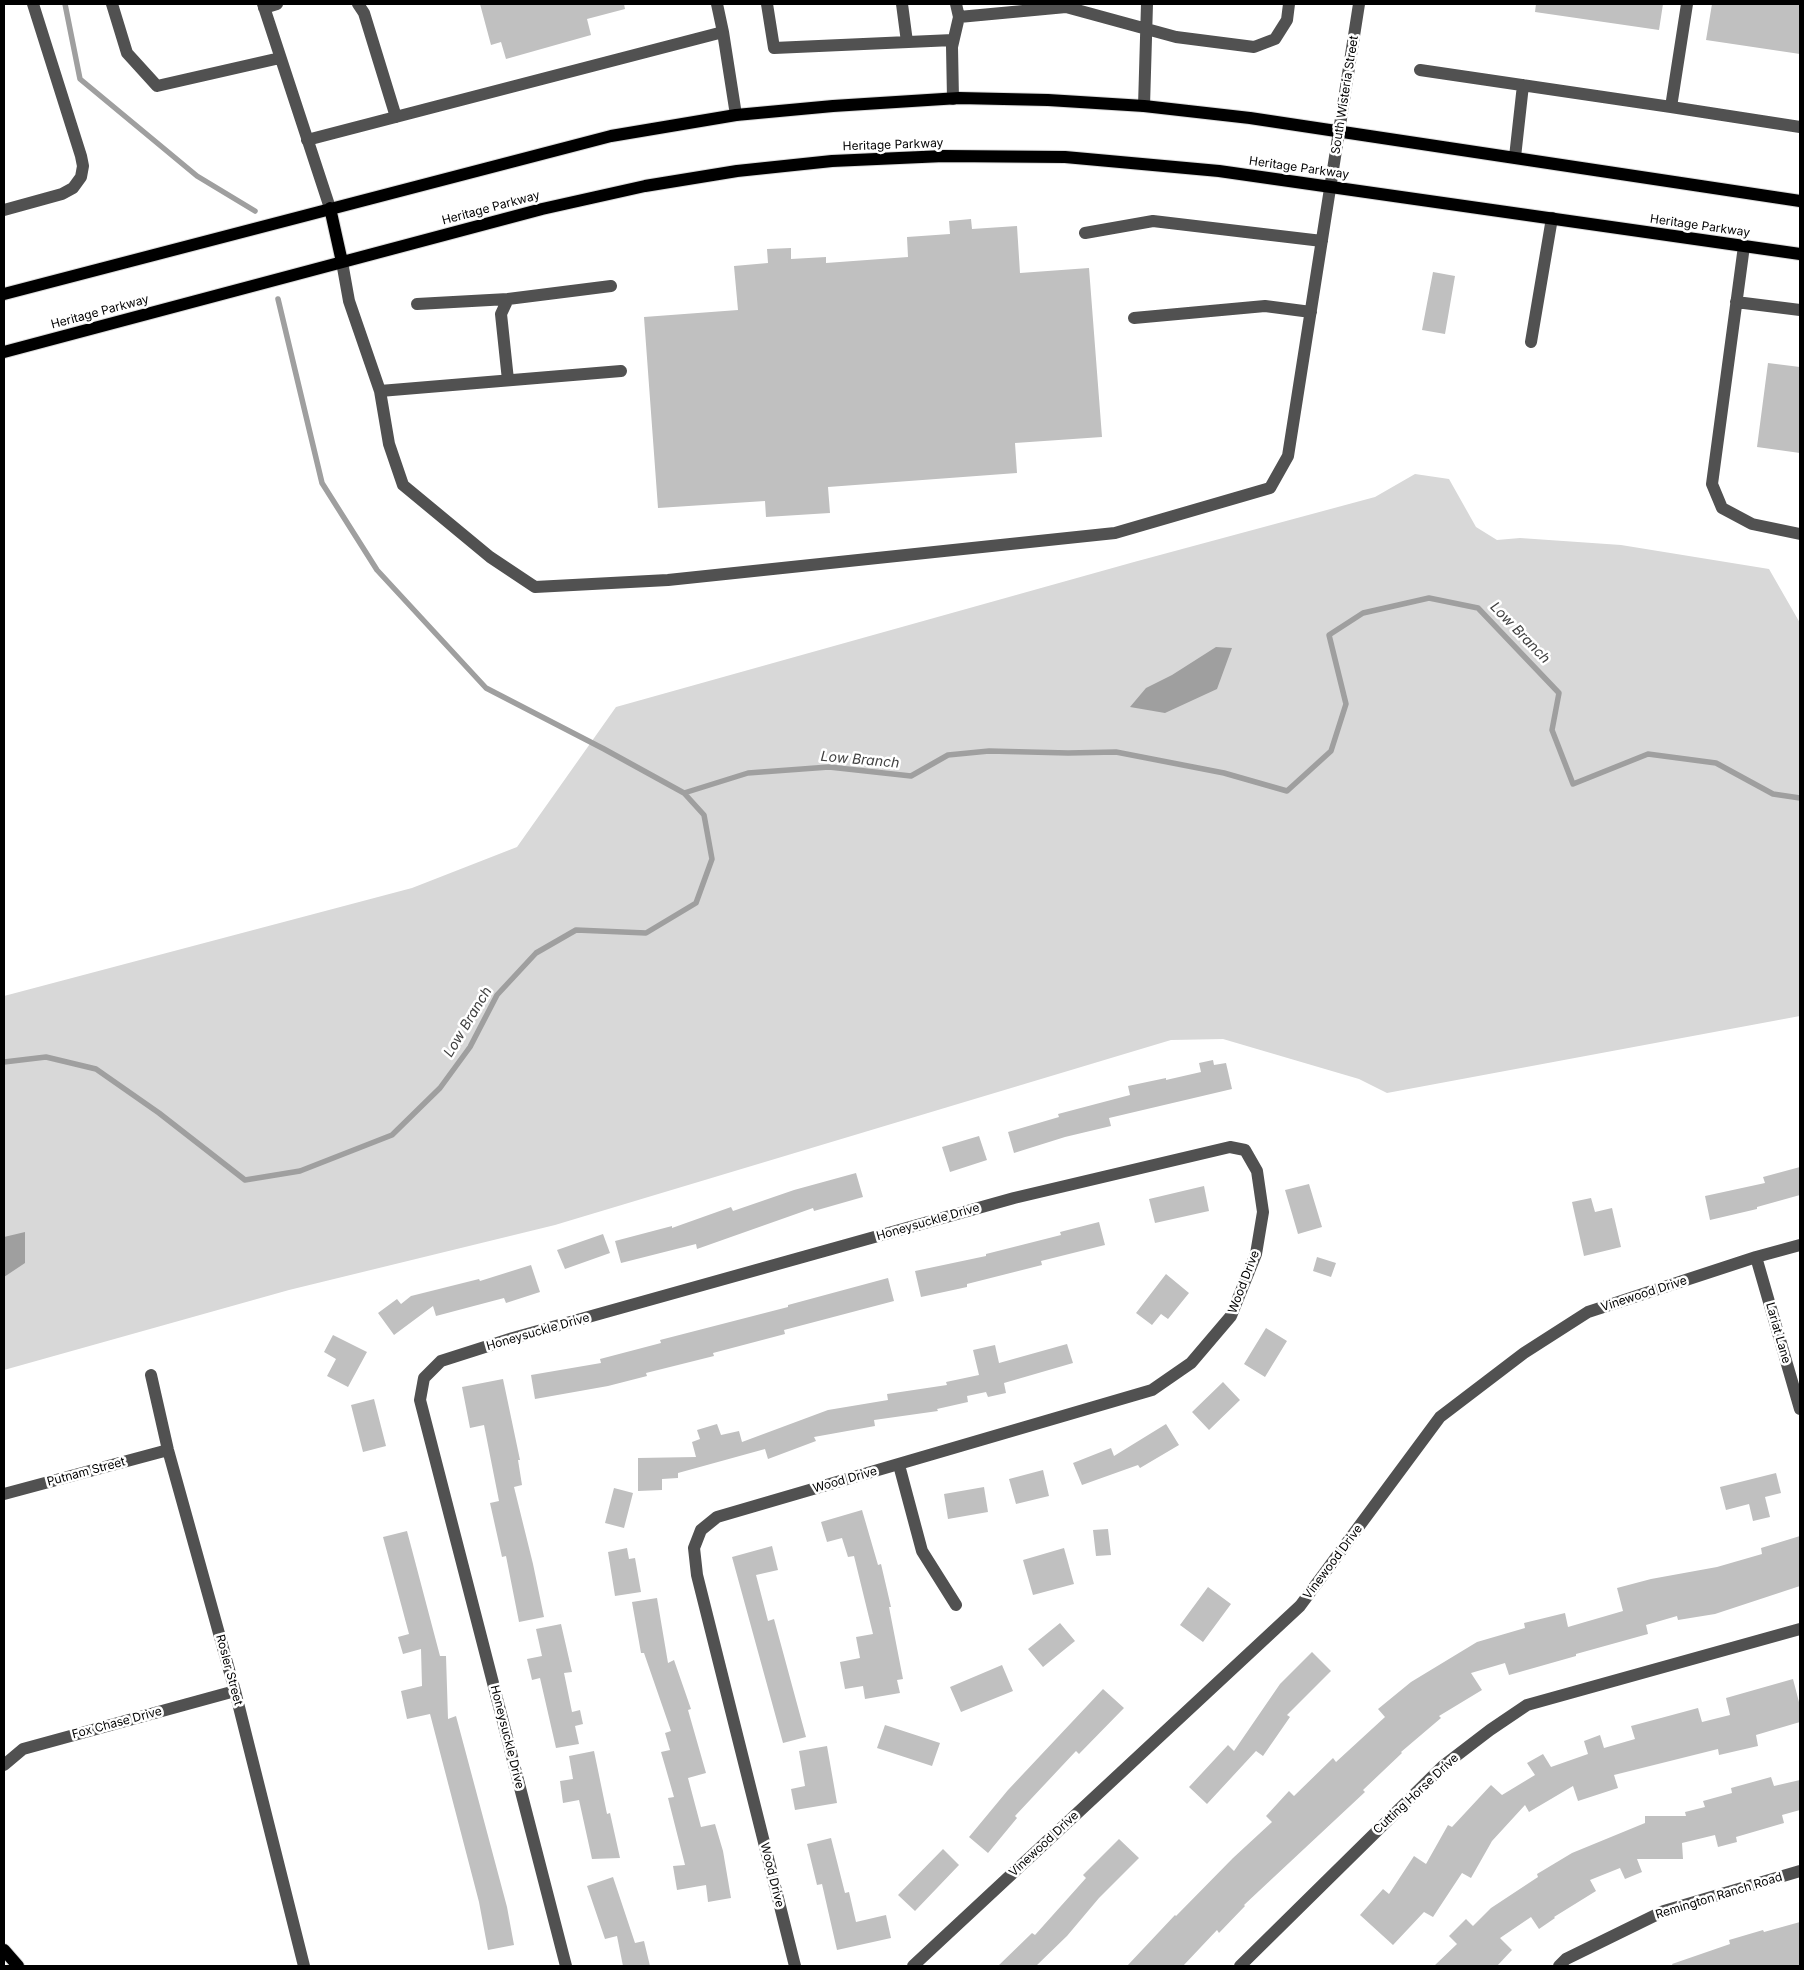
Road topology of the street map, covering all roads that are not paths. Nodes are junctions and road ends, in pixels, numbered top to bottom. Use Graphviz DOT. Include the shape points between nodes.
graph roads {
  1 [pos="33,4"];
  2 [pos="112,4"];
  3 [pos="277,4"];
  4 [pos="358,4"];
  5 [pos="717,4"];
  6 [pos="766,4"];
  7 [pos="902,4"];
  8 [pos="956,4"];
  9 [pos="1148,4"];
  10 [pos="1289,4"];
  11 [pos="1359,4"];
  12 [pos="1687,4"];
  13 [pos="264,6"];
  14 [pos="959,17"];
  15 [pos="1147,28"];
  16 [pos="723,32"];
  17 [pos="953,40"];
  18 [pos="907,42"];
  19 [pos="280,58"];
  20 [pos="1420,70"];
  21 [pos="1523,85"];
  22 [pos="953,99"];
  23 [pos="1144,106"];
  24 [pos="1671,107"];
  25 [pos="736,115"];
  26 [pos="396,117"];
  27 [pos="1800,127"];
  28 [pos="1340,132"];
  29 [pos="307,140"];
  30 [pos="1515,157"];
  31 [pos="1331,186"];
  32 [pos="1800,201"];
  33 [pos="330,208"];
  34 [pos="4,210"];
  35 [pos="1552,218"];
  36 [pos="1085,232"];
  37 [pos="1322,241"];
  38 [pos="1744,246"];
  39 [pos="1800,254"];
  40 [pos="342,262"];
  41 [pos="611,286"];
  42 [pos="4,294"];
  43 [pos="508,299"];
  44 [pos="1736,302"];
  45 [pos="417,304"];
  46 [pos="1800,310"];
  47 [pos="1311,312"];
  48 [pos="1134,318"];
  49 [pos="1531,342"];
  50 [pos="4,352"];
  51 [pos="621,371"];
  52 [pos="508,380"];
  53 [pos="380,390"];
  54 [pos="1800,534"];
  55 [pos="1245,1150"];
  56 [pos="1800,1246"];
  57 [pos="1756,1257"];
  58 [pos="150,1375"];
  59 [pos="1800,1409"];
  60 [pos="168,1450"];
  61 [pos="900,1465"];
  62 [pos="4,1494"];
  63 [pos="956,1605"];
  64 [pos="1800,1629"];
  65 [pos="235,1691"];
  66 [pos="4,1765"];
  67 [pos="1800,1871"];
  68 [pos="4,1950"];
  69 [pos="18,1966"];
  70 [pos="304,1966"];
  71 [pos="566,1966"];
  72 [pos="795,1966"];
  73 [pos="913,1966"];
  74 [pos="1240,1966"];
  75 [pos="1559,1966"];
  1 -- 34 [label="street" via="83,166 81,177 73,188"];
  2 -- 19 [label="street" via="127,53 157,86"];
  3 -- 13 [label="street"];
  4 -- 26 [label="street" via="364,13"];
  5 -- 16 [label="street"];
  6 -- 18 [label="street" via="774,48"];
  7 -- 18 [label="street"];
  8 -- 14 [label="street"];
  9 -- 15 [label="street"];
  10 -- 15 [label="street" via="1287,20 1275,39 1254,48 1176,37"];
  11 -- 28 [label="street, South Wisteria Street"];
  12 -- 24 [label="street"];
  13 -- 19 [label="street"];
  14 -- 15 [label="street" via="1066,7"];
  14 -- 17 [label="street"];
  15 -- 23 [label="street"];
  16 -- 25 [label="street"];
  16 -- 26 [label="street"];
  17 -- 18 [label="street"];
  17 -- 22 [label="street"];
  19 -- 29 [label="street"];
  20 -- 21 [label="street"];
  21 -- 24 [label="street"];
  21 -- 30 [label="street"];
  22 -- 23 [label="main road"];
  22 -- 25 [label="main road"];
  23 -- 28 [label="main road"];
  24 -- 27 [label="street"];
  25 -- 33 [label="main road" via="610,136"];
  26 -- 29 [label="street"];
  28 -- 30 [label="main road"];
  28 -- 31 [label="street, South Wisteria Street"];
  29 -- 33 [label="street"];
  30 -- 32 [label="main road"];
  31 -- 35 [label="main road, Heritage Parkway"];
  31 -- 37 [label="street, South Wisteria Street"];
  31 -- 40 [label="main road, Heritage Parkway" via="1065,156 944,156 832,161 737,171 645,186 542,209"];
  33 -- 40 [label="main road"];
  33 -- 42 [label="main road"];
  35 -- 38 [label="main road, Heritage Parkway"];
  35 -- 49 [label="street"];
  36 -- 37 [label="street" via="1153,221"];
  37 -- 47 [label="street, South Wisteria Street"];
  38 -- 39 [label="main road, Heritage Parkway"];
  38 -- 44 [label="street"];
  40 -- 50 [label="main road, Heritage Parkway"];
  40 -- 53 [label="street, South Wisteria Street" via="349,301"];
  41 -- 43 [label="street"];
  43 -- 45 [label="street"];
  43 -- 52 [label="street" via="501,314"];
  44 -- 46 [label="street"];
  44 -- 54 [label="street" via="1712,484 1722,508 1752,524"];
  47 -- 48 [label="street" via="1265,306"];
  47 -- 53 [label="street, South Wisteria Street" via="1288,456 1270,488 1115,533 668,580 535,588 490,557 403,485 389,444"];
  51 -- 52 [label="street"];
  52 -- 53 [label="street"];
  55 -- 61 [label="street, Wood Drive" via="1257,1171 1263,1212 1256,1254 1231,1316 1191,1363 1152,1390"];
  55 -- 71 [label="street, Honeysuckle Drive" via="1230,1147 986,1206 513,1338 441,1361 424,1378 420,1400"];
  56 -- 57 [label="street, Vinewood Drive"];
  57 -- 59 [label="street, Lariat Lane"];
  57 -- 73 [label="street, Vinewood Drive" via="1588,1312 1524,1352 1440,1417 1300,1606"];
  58 -- 60 [label="street, Rosler Street"];
  60 -- 62 [label="street, Putnam Street"];
  60 -- 65 [label="street, Rosler Street"];
  61 -- 63 [label="street" via="922,1551"];
  61 -- 72 [label="street, Wood Drive" via="717,1516 701,1530 694,1548 697,1575"];
  64 -- 74 [label="street, Cutting Horse Drive" via="1527,1705 1443,1766"];
  65 -- 66 [label="street, Fox Chase Drive" via="23,1748"];
  65 -- 70 [label="street, Rosler Street"];
  67 -- 75 [label="street, Remington Ranch Road" via="1664,1911 1566,1959"];
  68 -- 69 [label="main road"];
}
